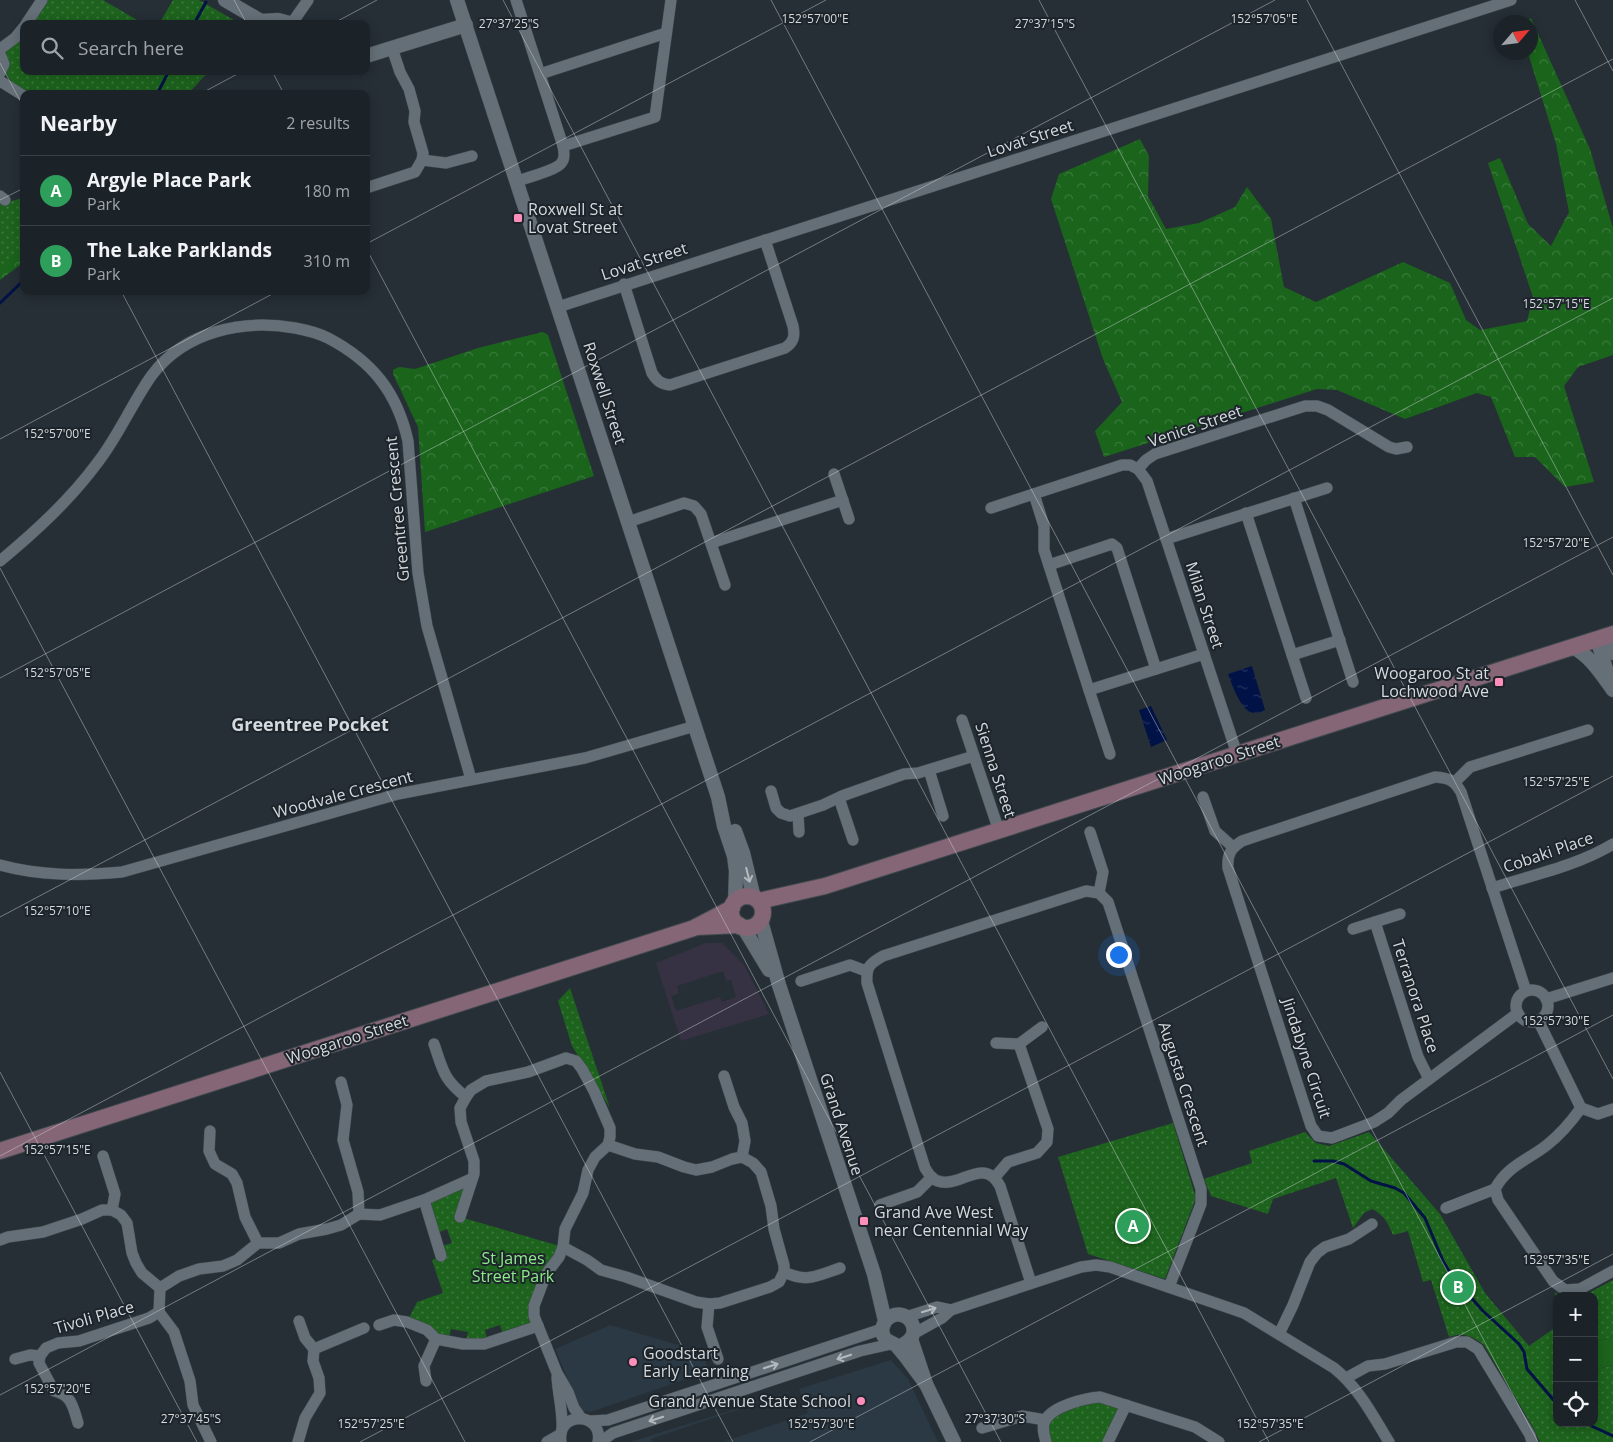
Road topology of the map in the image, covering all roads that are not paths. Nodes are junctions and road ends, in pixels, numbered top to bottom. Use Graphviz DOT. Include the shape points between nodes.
graph roads {
  1 [pos="42,0"];
  2 [pos="225,0"];
  3 [pos="308,0"];
  4 [pos="458,0"];
  5 [pos="671,0"];
  6 [pos="1512,0"];
  7 [pos="519,1"];
  8 [pos="28,20"];
  9 [pos="259,20"];
  10 [pos="296,20"];
  11 [pos="466,25"];
  12 [pos="20,32"];
  13 [pos="666,33"];
  14 [pos="392,48"];
  15 [pos="0,49"];
  16 [pos="0,54"];
  17 [pos="370,55"];
  18 [pos="0,73"];
  19 [pos="540,74"];
  20 [pos="0,81"];
  21 [pos="20,94"];
  22 [pos="563,146"];
  23 [pos="472,156"];
  24 [pos="422,160"];
  25 [pos="517,181"];
  26 [pos="370,187"];
  27 [pos="765,240"];
  28 [pos="624,284"];
  29 [pos="558,307"];
  30 [pos="1407,447"];
  31 [pos="1138,469"];
  32 [pos="834,474"];
  33 [pos="1327,488"];
  34 [pos="1034,494"];
  35 [pos="1294,498"];
  36 [pos="843,500"];
  37 [pos="992,508"];
  38 [pos="1246,513"];
  39 [pos="849,518"];
  40 [pos="628,522"];
  41 [pos="1166,538"];
  42 [pos="711,543"];
  43 [pos="0,561"];
  44 [pos="1049,565"];
  45 [pos="725,585"];
  46 [pos="1606,636"];
  47 [pos="1340,640"];
  48 [pos="1572,647"];
  49 [pos="1613,653"];
  50 [pos="1204,654"];
  51 [pos="1292,655"];
  52 [pos="1156,669"];
  53 [pos="1353,682"];
  54 [pos="1089,690"];
  55 [pos="1613,690"];
  56 [pos="1306,698"];
  57 [pos="962,720"];
  58 [pos="695,726"];
  59 [pos="1588,730"];
  60 [pos="1110,754"];
  61 [pos="1237,754"];
  62 [pos="974,756"];
  63 [pos="929,770"];
  64 [pos="471,779"];
  65 [pos="1455,782"];
  66 [pos="771,791"];
  67 [pos="1203,797"];
  68 [pos="718,798"];
  69 [pos="839,798"];
  70 [pos="798,814"];
  71 [pos="943,816"];
  72 [pos="999,831"];
  73 [pos="799,832"];
  74 [pos="1090,832"];
  75 [pos="853,840"];
  76 [pos="1613,844"];
  77 [pos="1233,847"];
  78 [pos="0,865"];
  79 [pos="1492,888"];
  80 [pos="1099,893"];
  81 [pos="734,905"];
  82 [pos="759,909"];
  83 [pos="1400,914"];
  84 [pos="1375,922"];
  85 [pos="741,926"];
  86 [pos="694,928"];
  87 [pos="1353,929"];
  88 [pos="866,971"];
  89 [pos="1613,978"];
  90 [pos="801,981"];
  91 [pos="779,986"];
  92 [pos="1526,991"];
  93 [pos="1546,999"];
  94 [pos="1518,1013"];
  95 [pos="1538,1020"];
  96 [pos="1042,1027"];
  97 [pos="996,1043"];
  98 [pos="434,1044"];
  99 [pos="1019,1044"];
  100 [pos="724,1076"];
  101 [pos="1429,1079"];
  102 [pos="341,1082"];
  103 [pos="466,1097"];
  104 [pos="1582,1108"];
  105 [pos="1613,1109"];
  106 [pos="210,1131"];
  107 [pos="608,1145"];
  108 [pos="0,1151"];
  109 [pos="104,1156"];
  110 [pos="742,1157"];
  111 [pos="995,1176"];
  112 [pos="932,1177"];
  113 [pos="472,1179"];
  114 [pos="1495,1189"];
  115 [pos="424,1200"];
  116 [pos="880,1205"];
  117 [pos="1446,1208"];
  118 [pos="112,1210"];
  119 [pos="359,1214"];
  120 [pos="460,1217"];
  121 [pos="1372,1224"];
  122 [pos="0,1240"];
  123 [pos="258,1243"];
  124 [pos="564,1247"];
  125 [pos="441,1256"];
  126 [pos="840,1268"];
  127 [pos="1613,1271"];
  128 [pos="784,1272"];
  129 [pos="874,1274"];
  130 [pos="1031,1283"];
  131 [pos="1169,1286"];
  132 [pos="160,1288"];
  133 [pos="709,1304"];
  134 [pos="951,1310"];
  135 [pos="158,1312"];
  136 [pos="904,1316"];
  137 [pos="299,1321"];
  138 [pos="379,1325"];
  139 [pos="884,1325"];
  140 [pos="538,1326"];
  141 [pos="364,1328"];
  142 [pos="1279,1334"];
  143 [pos="912,1336"];
  144 [pos="436,1339"];
  145 [pos="893,1344"];
  146 [pos="314,1349"];
  147 [pos="40,1356"];
  148 [pos="15,1359"];
  149 [pos="718,1359"];
  150 [pos="557,1373"];
  151 [pos="1346,1378"];
  152 [pos="426,1381"];
  153 [pos="926,1384"];
  154 [pos="1126,1405"];
  155 [pos="586,1420"];
  156 [pos="1045,1420"];
  157 [pos="78,1423"];
  158 [pos="982,1428"];
  159 [pos="561,1435"];
  160 [pos="211,1442"];
  161 [pos="298,1442"];
  162 [pos="547,1442"];
  163 [pos="599,1442"];
  164 [pos="954,1442"];
  165 [pos="1046,1442"];
  166 [pos="1108,1442"];
  167 [pos="1219,1442"];
  168 [pos="1389,1442"];
  169 [pos="1532,1442"];
  1 -- 8 [label="street"];
  2 -- 9 [label="street"];
  3 -- 10 [label="street"];
  4 -- 11 [label="street, Roxwell Street"];
  5 -- 13 [label="street"];
  6 -- 27 [label="street, Lovat Street"];
  7 -- 19 [label="street"];
  11 -- 14 [label="street"];
  11 -- 25 [label="street, Roxwell Street"];
  12 -- 15 [label="street"];
  13 -- 19 [label="street"];
  13 -- 22 [label="street" via="655,117"];
  14 -- 17 [label="street"];
  14 -- 24 [label="street" via="409,89"];
  16 -- 18 [label="street" via="4,62"];
  19 -- 22 [label="street"];
  20 -- 21 [label="street"];
  22 -- 25 [label="street" via="564,159 558,167"];
  23 -- 24 [label="street" via="446,163"];
  24 -- 26 [label="street" via="414,172"];
  25 -- 29 [label="street, Roxwell Street"];
  27 -- 28 [label="street, Lovat Street"];
  27 -- 28 [label="street" via="795,333 790,344 670,386 662,384 652,373"];
  28 -- 29 [label="street, Lovat Street"];
  29 -- 40 [label="street, Roxwell Street"];
  30 -- 31 [label="street, Venice Street" via="1389,447 1328,410 1305,406 1155,454"];
  31 -- 34 [label="street, Venice Street" via="1122,465"];
  31 -- 41 [label="street, Milan Street" via="1147,481"];
  32 -- 36 [label="street"];
  33 -- 35 [label="street"];
  34 -- 37 [label="street, Venice Street"];
  34 -- 44 [label="street" via="1044,526 1044,550"];
  35 -- 38 [label="street"];
  35 -- 47 [label="street"];
  36 -- 39 [label="street"];
  36 -- 42 [label="street"];
  38 -- 41 [label="street"];
  38 -- 51 [label="street"];
  40 -- 42 [label="street" via="684,503 690,504 701,514"];
  40 -- 58 [label="street, Roxwell Street"];
  41 -- 50 [label="street, Milan Street"];
  42 -- 45 [label="street"];
  43 -- 64 [label="street, Greentree Crescent" via="28,538 80,484 100,460 152,375 188,344 210,333 254,324 278,325 324,336 363,361 381,379 404,420 418,573 427,626"];
  44 -- 52 [label="street" via="1112,544 1117,548"];
  44 -- 54 [label="street"];
  46 -- 48 [label="main road, Woogaroo Street"];
  46 -- 49 [label="street"];
  46 -- 55 [label="street"];
  47 -- 51 [label="street"];
  47 -- 53 [label="street"];
  48 -- 55 [label="street" via="1587,658"];
  48 -- 61 [label="main road, Woogaroo Street"];
  50 -- 52 [label="street"];
  50 -- 61 [label="street, Milan Street"];
  51 -- 56 [label="street"];
  52 -- 54 [label="street"];
  54 -- 60 [label="street"];
  57 -- 62 [label="street, Sienna Street"];
  58 -- 64 [label="street, Woodvale Crescent" via="585,758"];
  58 -- 68 [label="street, Roxwell Street"];
  59 -- 65 [label="street" via="1470,767"];
  61 -- 72 [label="main road, Woogaroo Street"];
  62 -- 63 [label="street"];
  62 -- 72 [label="street, Sienna Street"];
  63 -- 69 [label="street" via="904,774"];
  63 -- 71 [label="street"];
  64 -- 78 [label="street, Woodvale Crescent" via="398,794 122,872 54,875"];
  65 -- 77 [label="street" via="1446,777 1435,777 1242,841"];
  65 -- 79 [label="street"];
  66 -- 70 [label="street" via="781,813"];
  67 -- 77 [label="street" via="1215,831"];
  68 -- 81 [label="street, Roxwell Street" via="734,856"];
  68 -- 82 [label="street, Roxwell Street, one-way" via="733,824"];
  69 -- 70 [label="street"];
  69 -- 75 [label="street"];
  70 -- 73 [label="street"];
  72 -- 82 [label="main road, Woogaroo Street" via="825,886 782,906"];
  74 -- 80 [label="street" via="1103,872"];
  76 -- 79 [label="street, Cobaki Place" via="1574,862"];
  77 -- 101 [label="street, Jindabyne Circuit" via="1227,857 1228,868 1311,1126 1318,1136 1332,1138 1374,1122"];
  79 -- 92 [label="street"];
  80 -- 88 [label="street" via="1086,890 882,956"];
  80 -- 131 [label="street, Augusta Crescent" via="1108,902 1200,1189 1201,1204"];
  81 -- 82 [label="main road, Woogaroo Street" via="744,897"];
  81 -- 85 [label="main road" via="733,918"];
  81 -- 86 [label="main road, Woogaroo Street"];
  82 -- 85 [label="main road, Woogaroo Street" via="753,927"];
  82 -- 91 [label="street, Grand Avenue"];
  83 -- 84 [label="street, Terranora Place"];
  84 -- 87 [label="street, Terranora Place"];
  84 -- 101 [label="street, Terranora Place" via="1418,1057"];
  85 -- 86 [label="main road, Woogaroo Street"];
  85 -- 91 [label="street, Grand Avenue"];
  86 -- 108 [label="main road, Woogaroo Street"];
  88 -- 90 [label="street" via="850,965"];
  88 -- 112 [label="street" via="867,984 907,1112 925,1168"];
  89 -- 93 [label="street"];
  91 -- 129 [label="street, Grand Avenue"];
  92 -- 93 [label="street" via="1537,991"];
  92 -- 94 [label="street" via="1517,1000"];
  93 -- 95 [label="street" via="1547,1011"];
  94 -- 95 [label="street" via="1527,1021"];
  94 -- 101 [label="street, Jindabyne Circuit"];
  95 -- 104 [label="street"];
  96 -- 99 [label="street"];
  97 -- 99 [label="street"];
  98 -- 103 [label="street" via="446,1077"];
  99 -- 111 [label="street" via="1048,1129 1048,1142 1037,1153 1008,1162"];
  100 -- 110 [label="street" via="742,1123 745,1141"];
  102 -- 119 [label="street" via="347,1105 343,1140 358,1192"];
  103 -- 107 [label="street" via="471,1090 486,1082 566,1058 576,1061 610,1128"];
  103 -- 113 [label="street" via="460,1108 461,1122 474,1161"];
  104 -- 105 [label="street" via="1598,1114"];
  104 -- 114 [label="street" via="1546,1146 1500,1178"];
  106 -- 123 [label="street" via="209,1151 215,1164 232,1174 238,1183 245,1217"];
  107 -- 110 [label="street" via="696,1170"];
  107 -- 124 [label="street" via="595,1156 588,1170 583,1193 565,1229"];
  109 -- 118 [label="street" via="116,1194"];
  110 -- 128 [label="street" via="761,1172"];
  111 -- 112 [label="street" via="988,1172 978,1173 943,1182"];
  111 -- 130 [label="street"];
  112 -- 116 [label="street" via="917,1192"];
  113 -- 115 [label="street"];
  113 -- 120 [label="street"];
  114 -- 117 [label="street"];
  114 -- 127 [label="street" via="1498,1200 1553,1281 1565,1290 1580,1289"];
  115 -- 119 [label="street" via="380,1215"];
  115 -- 125 [label="street"];
  118 -- 122 [label="street" via="102,1210 43,1232"];
  118 -- 132 [label="street" via="127,1222 136,1264"];
  119 -- 123 [label="street" via="327,1230 299,1234 279,1243"];
  121 -- 142 [label="street" via="1349,1239 1317,1253 1310,1262"];
  123 -- 132 [label="street" via="237,1260 223,1266 198,1269"];
  124 -- 133 [label="street" via="601,1270"];
  124 -- 140 [label="street" via="546,1274 534,1306"];
  126 -- 128 [label="street" via="809,1279"];
  128 -- 133 [label="street" via="780,1282 770,1287"];
  129 -- 136 [label="street, Grand Avenue" via="892,1305"];
  129 -- 139 [label="street, Grand Avenue"];
  130 -- 131 [label="street" via="1096,1265"];
  130 -- 134 [label="street"];
  131 -- 142 [label="street" via="1244,1313"];
  132 -- 135 [label="street"];
  133 -- 149 [label="street" via="707,1327"];
  136 -- 134 [label="street, one-way" via="937,1307"];
  134 -- 143 [label="street"];
  135 -- 147 [label="street, Tivoli Place" via="149,1318 79,1341 58,1343 46,1348"];
  135 -- 160 [label="street" via="174,1332 190,1381 193,1405"];
  136 -- 139 [label="street" via="892,1315"];
  136 -- 143 [label="street, Grand Avenue" via="912,1324"];
  137 -- 146 [label="street" via="305,1338"];
  138 -- 144 [label="street" via="394,1320 408,1322 427,1330"];
  139 -- 145 [label="street, Grand Avenue" via="886,1340"];
  155 -- 139 [label="street, one-way" via="608,1420"];
  140 -- 144 [label="street" via="484,1344"];
  140 -- 150 [label="street"];
  141 -- 146 [label="street"];
  142 -- 151 [label="street"];
  143 -- 145 [label="street" via="907,1343"];
  143 -- 153 [label="street, Grand Avenue"];
  144 -- 152 [label="street" via="424,1366"];
  145 -- 153 [label="street, Grand Avenue"];
  145 -- 163 [label="street, one-way" via="620,1430"];
  146 -- 161 [label="street" via="320,1393 305,1418"];
  147 -- 148 [label="street, Tivoli Place"];
  147 -- 157 [label="street" via="39,1363 54,1391 64,1393 72,1404"];
  150 -- 155 [label="street" via="574,1408"];
  150 -- 159 [label="street" via="563,1413"];
  151 -- 168 [label="street"];
  151 -- 169 [label="street" via="1368,1366 1385,1364 1456,1342 1467,1342 1478,1349"];
  153 -- 164 [label="street, Grand Avenue"];
  154 -- 156 [label="street" via="1100,1397 1089,1398 1055,1410"];
  154 -- 166 [label="street"];
  154 -- 167 [label="street" via="1196,1426"];
  155 -- 159 [label="street" via="574,1419 567,1423"];
  155 -- 163 [label="street" via="598,1432"];
  156 -- 158 [label="street" via="1022,1416"];
  156 -- 165 [label="street"];
  159 -- 162 [label="street"];
}
